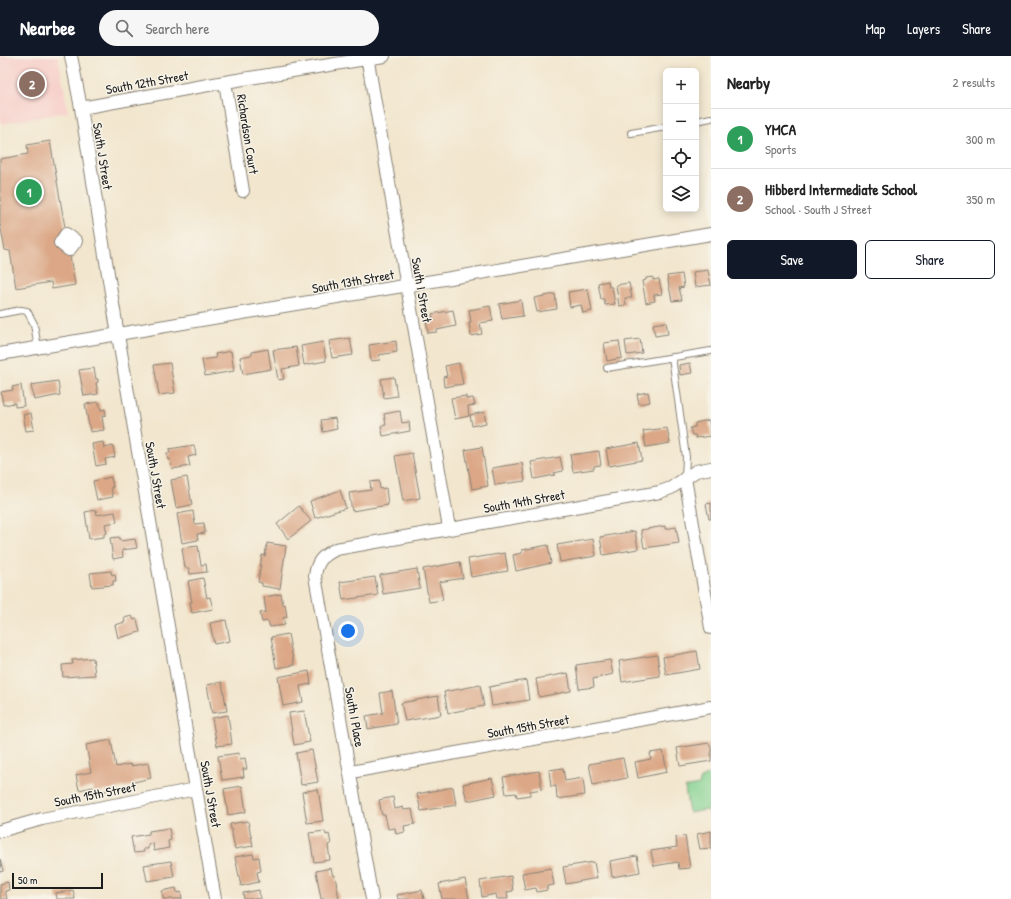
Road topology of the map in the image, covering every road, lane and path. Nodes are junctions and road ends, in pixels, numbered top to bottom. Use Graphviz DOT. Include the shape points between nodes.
graph roads {
  1 [pos="71,56"];
  2 [pos="384,56"];
  3 [pos="368,57"];
  4 [pos="225,82"];
  5 [pos="81,108"];
  6 [pos="711,118"];
  7 [pos="699,120"];
  8 [pos="663,128"];
  9 [pos="631,133"];
  10 [pos="243,191"];
  11 [pos="711,234"];
  12 [pos="407,285"];
  13 [pos="0,314"];
  14 [pos="118,335"];
  15 [pos="38,348"];
  16 [pos="711,351"];
  17 [pos="0,354"];
  18 [pos="672,357"];
  19 [pos="607,368"];
  20 [pos="711,468"];
  21 [pos="685,478"];
  22 [pos="449,528"];
  23 [pos="336,548"];
  24 [pos="707,587"];
  25 [pos="711,628"];
  26 [pos="711,708"];
  27 [pos="351,772"];
  28 [pos="196,789"];
  29 [pos="0,831"];
  30 [pos="215,899"];
  31 [pos="372,899"];
  1 -- 5 [label="street, South J Street"];
  2 -- 3 [label="street, South 12th Street"];
  3 -- 4 [label="street, South 12th Street"];
  3 -- 12 [label="street, South I Street"];
  4 -- 5 [label="street, South 12th Street"];
  4 -- 10 [label="street, Richardson Court"];
  5 -- 14 [label="street, South J Street"];
  6 -- 7 [label="lane"];
  8 -- 9 [label="lane"];
  11 -- 12 [label="street, South 13th Street"];
  12 -- 14 [label="street, South 13th Street"];
  12 -- 22 [label="street, South I Street"];
  13 -- 15 [label="lane" via="27,311 34,324"];
  14 -- 15 [label="street, South 13th Street"];
  14 -- 28 [label="street, South J Street"];
  15 -- 17 [label="street, South 13th Street"];
  16 -- 18 [label="lane"];
  18 -- 19 [label="lane"];
  18 -- 21 [label="lane" via="686,456"];
  20 -- 21 [label="street, South 14th Street" via="696,471"];
  21 -- 22 [label="street, South 14th Street" via="660,492"];
  21 -- 24 [label="street"];
  22 -- 23 [label="street, South 14th Street"];
  23 -- 27 [label="street, South I Place" via="321,559 316,567 315,576"];
  24 -- 25 [label="street"];
  26 -- 27 [label="street, South 15th Street"];
  27 -- 31 [label="street, South I Place"];
  28 -- 29 [label="street, South 15th Street" via="42,819"];
  28 -- 30 [label="street, South J Street"];
}
